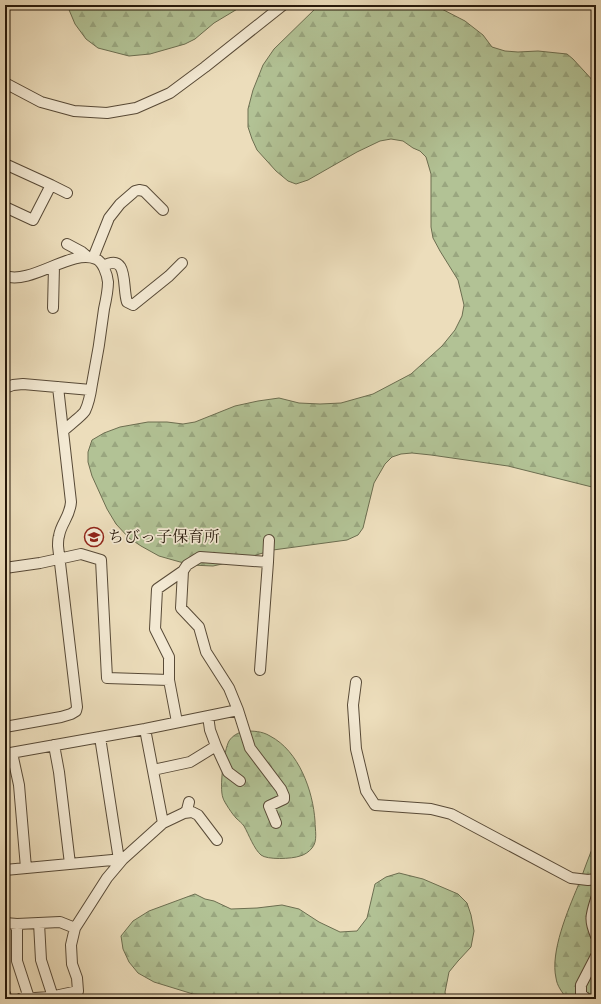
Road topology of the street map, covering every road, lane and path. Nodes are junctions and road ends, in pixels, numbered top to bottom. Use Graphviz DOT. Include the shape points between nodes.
graph roads {
  1 [pos="283,5"];
  2 [pos="5,82"];
  3 [pos="5,164"];
  4 [pos="51,185"];
  5 [pos="67,193"];
  6 [pos="5,207"];
  7 [pos="163,210"];
  8 [pos="68,244"];
  9 [pos="91,258"];
  10 [pos="182,263"];
  11 [pos="54,266"];
  12 [pos="103,266"];
  13 [pos="5,276"];
  14 [pos="53,308"];
  15 [pos="58,387"];
  16 [pos="5,388"];
  17 [pos="91,390"];
  18 [pos="63,431"];
  19 [pos="269,540"];
  20 [pos="59,559"];
  21 [pos="268,562"];
  22 [pos="5,568"];
  23 [pos="183,571"];
  24 [pos="260,670"];
  25 [pos="169,680"];
  26 [pos="356,682"];
  27 [pos="238,710"];
  28 [pos="208,716"];
  29 [pos="177,722"];
  30 [pos="5,727"];
  31 [pos="145,729"];
  32 [pos="100,737"];
  33 [pos="54,745"];
  34 [pos="216,746"];
  35 [pos="9,754"];
  36 [pos="153,770"];
  37 [pos="240,781"];
  38 [pos="189,802"];
  39 [pos="184,813"];
  40 [pos="163,823"];
  41 [pos="276,823"];
  42 [pos="217,840"];
  43 [pos="121,859"];
  44 [pos="70,864"];
  45 [pos="26,868"];
  46 [pos="5,870"];
  47 [pos="596,879"];
  48 [pos="596,899"];
  49 [pos="5,923"];
  50 [pos="39,923"];
  51 [pos="17,924"];
  52 [pos="75,928"];
  53 [pos="596,936"];
  54 [pos="596,956"];
  55 [pos="5,994"];
  56 [pos="78,995"];
  57 [pos="53,997"];
  58 [pos="7,999"];
  59 [pos="30,999"];
  60 [pos="587,999"];
  1 -- 2 [label="street" via="170,93 136,108 107,113 74,111 41,102"];
  3 -- 4 [label="street"];
  4 -- 5 [label="street"];
  4 -- 6 [label="street" via="33,220"];
  7 -- 9 [label="street" via="144,191 135,191 109,218"];
  8 -- 9 [label="street"];
  9 -- 11 [label="street" via="77,258"];
  9 -- 12 [label="street"];
  10 -- 12 [label="street" via="133,305 127,302 122,269 118,264 110,262"];
  11 -- 13 [label="street" via="26,276"];
  11 -- 14 [label="street"];
  12 -- 17 [label="street" via="108,282"];
  15 -- 16 [label="street" via="23,384"];
  15 -- 17 [label="street"];
  15 -- 18 [label="street"];
  17 -- 18 [label="street" via="85,411"];
  18 -- 20 [label="street" via="71,509 58,536"];
  19 -- 21 [label="street"];
  20 -- 22 [label="street"];
  20 -- 25 [label="street" via="81,554 101,560 107,678"];
  20 -- 30 [label="street" via="76,711 61,717"];
  21 -- 23 [label="street" via="200,557 187,565"];
  21 -- 24 [label="street"];
  23 -- 25 [label="street" via="157,590 155,629 169,656"];
  23 -- 27 [label="street" via="181,608 199,627 206,652 229,688"];
  25 -- 29 [label="street"];
  26 -- 47 [label="street" via="352,705 356,749 366,791 375,805 431,809 451,814 571,878"];
  27 -- 28 [label="street"];
  27 -- 41 [label="street" via="250,748 284,796 284,799 270,806"];
  28 -- 29 [label="street"];
  28 -- 34 [label="street"];
  29 -- 31 [label="street"];
  31 -- 32 [label="street"];
  31 -- 36 [label="street"];
  32 -- 33 [label="street"];
  32 -- 43 [label="street"];
  33 -- 35 [label="street"];
  33 -- 44 [label="street" via="60,772"];
  34 -- 36 [label="street" via="190,762"];
  34 -- 37 [label="street" via="228,772"];
  35 -- 45 [label="street" via="18,785"];
  36 -- 40 [label="street"];
  38 -- 39 [label="street"];
  39 -- 40 [label="street"];
  39 -- 42 [label="street" via="192,812 198,815"];
  40 -- 43 [label="street"];
  43 -- 44 [label="street"];
  43 -- 52 [label="street"];
  44 -- 45 [label="street"];
  45 -- 46 [label="street"];
  48 -- 53 [label="street" via="591,924"];
  49 -- 51 [label="street"];
  50 -- 51 [label="street"];
  50 -- 52 [label="street" via="60,922"];
  50 -- 57 [label="street" via="41,960"];
  51 -- 59 [label="street" via="18,962"];
  52 -- 56 [label="street" via="71,945"];
  54 -- 60 [label="street" via="581,985 581,994"];
  55 -- 58 [label="street"];
  56 -- 57 [label="street"];
  57 -- 59 [label="street"];
}
